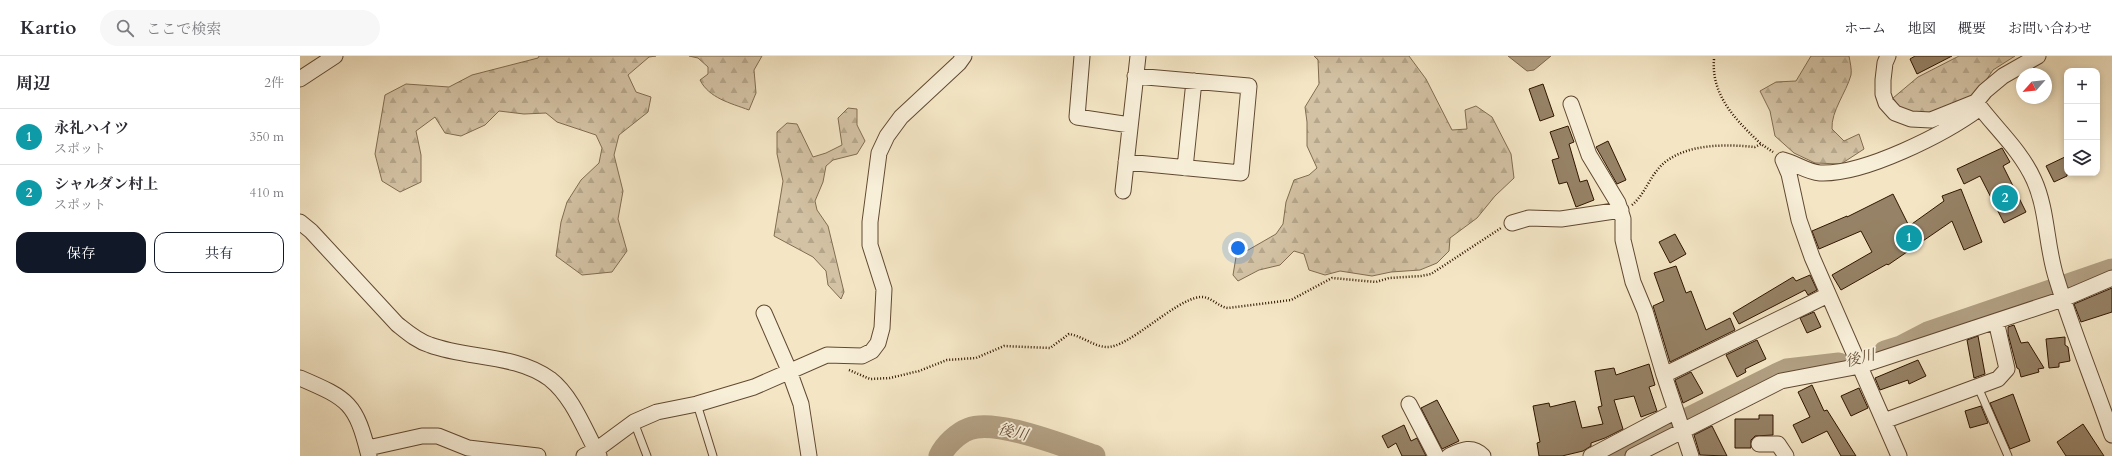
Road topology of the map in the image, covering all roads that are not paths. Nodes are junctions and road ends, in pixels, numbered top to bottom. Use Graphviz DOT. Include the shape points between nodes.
graph roads {
  1 [pos="335,56"];
  2 [pos="964,56"];
  3 [pos="1082,56"];
  4 [pos="1138,56"];
  5 [pos="1888,56"];
  6 [pos="2038,56"];
  7 [pos="1135,76"];
  8 [pos="300,79"];
  9 [pos="1194,81"];
  10 [pos="1571,104"];
  11 [pos="1978,105"];
  12 [pos="1130,125"];
  13 [pos="1126,162"];
  14 [pos="1185,168"];
  15 [pos="1123,191"];
  16 [pos="1621,210"];
  17 [pos="300,222"];
  18 [pos="1512,223"];
  19 [pos="2112,278"];
  20 [pos="2060,290"];
  21 [pos="1828,295"];
  22 [pos="764,312"];
  23 [pos="1996,322"];
  24 [pos="1857,360"];
  25 [pos="789,372"];
  26 [pos="1664,375"];
  27 [pos="300,378"];
  28 [pos="1978,387"];
  29 [pos="696,404"];
  30 [pos="1409,404"];
  31 [pos="2108,411"];
  32 [pos="1884,421"];
  33 [pos="634,422"];
  34 [pos="1680,422"];
  35 [pos="2112,435"];
  36 [pos="1759,444"];
  37 [pos="368,452"];
  38 [pos="593,454"];
  39 [pos="538,456"];
  40 [pos="647,456"];
  41 [pos="713,456"];
  42 [pos="809,456"];
  43 [pos="1436,456"];
  44 [pos="1449,456"];
  45 [pos="1483,456"];
  46 [pos="1591,456"];
  47 [pos="1633,456"];
  48 [pos="1691,456"];
  49 [pos="1786,456"];
  50 [pos="1900,456"];
  51 [pos="2008,456"];
  1 -- 8 [label="street"];
  2 -- 25 [label="street" via="901,117 887,136 879,153 870,222 870,245 884,289 882,328 878,343 872,351 862,356 827,355"];
  3 -- 12 [label="street" via="1077,117"];
  4 -- 7 [label="street"];
  5 -- 11 [label="street" via="1885,63 1883,94 1886,103 1895,113 1912,119 1931,120"];
  6 -- 11 [label="street" via="2003,76 1985,91"];
  7 -- 9 [label="street"];
  7 -- 12 [label="street"];
  9 -- 14 [label="street"];
  9 -- 14 [label="street" via="1249,86 1241,173"];
  10 -- 16 [label="street" via="1589,155"];
  11 -- 20 [label="street" via="2012,144 2034,181"];
  11 -- 21 [label="street" via="1906,150 1867,165 1842,172 1819,173 1783,160 1790,174 1805,238"];
  12 -- 13 [label="street"];
  13 -- 14 [label="street"];
  13 -- 15 [label="street"];
  16 -- 18 [label="street" via="1562,219 1529,218"];
  16 -- 26 [label="street" via="1623,240 1632,279 1645,311"];
  17 -- 38 [label="street" via="311,230 412,337 429,345 464,354 509,361 533,369 550,379 576,412"];
  19 -- 20 [label="street"];
  20 -- 23 [label="street"];
  20 -- 31 [label="street"];
  21 -- 24 [label="street"];
  21 -- 26 [label="street"];
  22 -- 25 [label="street"];
  23 -- 24 [label="street"];
  23 -- 28 [label="street" via="2007,369 1998,379"];
  24 -- 32 [label="street"];
  24 -- 34 [label="street" via="1781,381"];
  25 -- 29 [label="street" via="754,387"];
  25 -- 42 [label="street" via="801,404"];
  26 -- 34 [label="street"];
  27 -- 37 [label="street" via="335,393 352,408 361,426"];
  28 -- 32 [label="street"];
  28 -- 51 [label="lane"];
  29 -- 33 [label="street" via="657,412"];
  29 -- 41 [label="lane"];
  30 -- 43 [label="street"];
  31 -- 35 [label="street"];
  32 -- 50 [label="street"];
  33 -- 38 [label="street"];
  33 -- 40 [label="lane"];
  34 -- 46 [label="street"];
  34 -- 47 [label="street"];
  34 -- 48 [label="street"];
  36 -- 49 [label="street" via="1778,444"];
  37 -- 39 [label="street" via="422,436 438,436 468,448"];
  44 -- 45 [label="street" via="1464,449 1472,449"];
}
